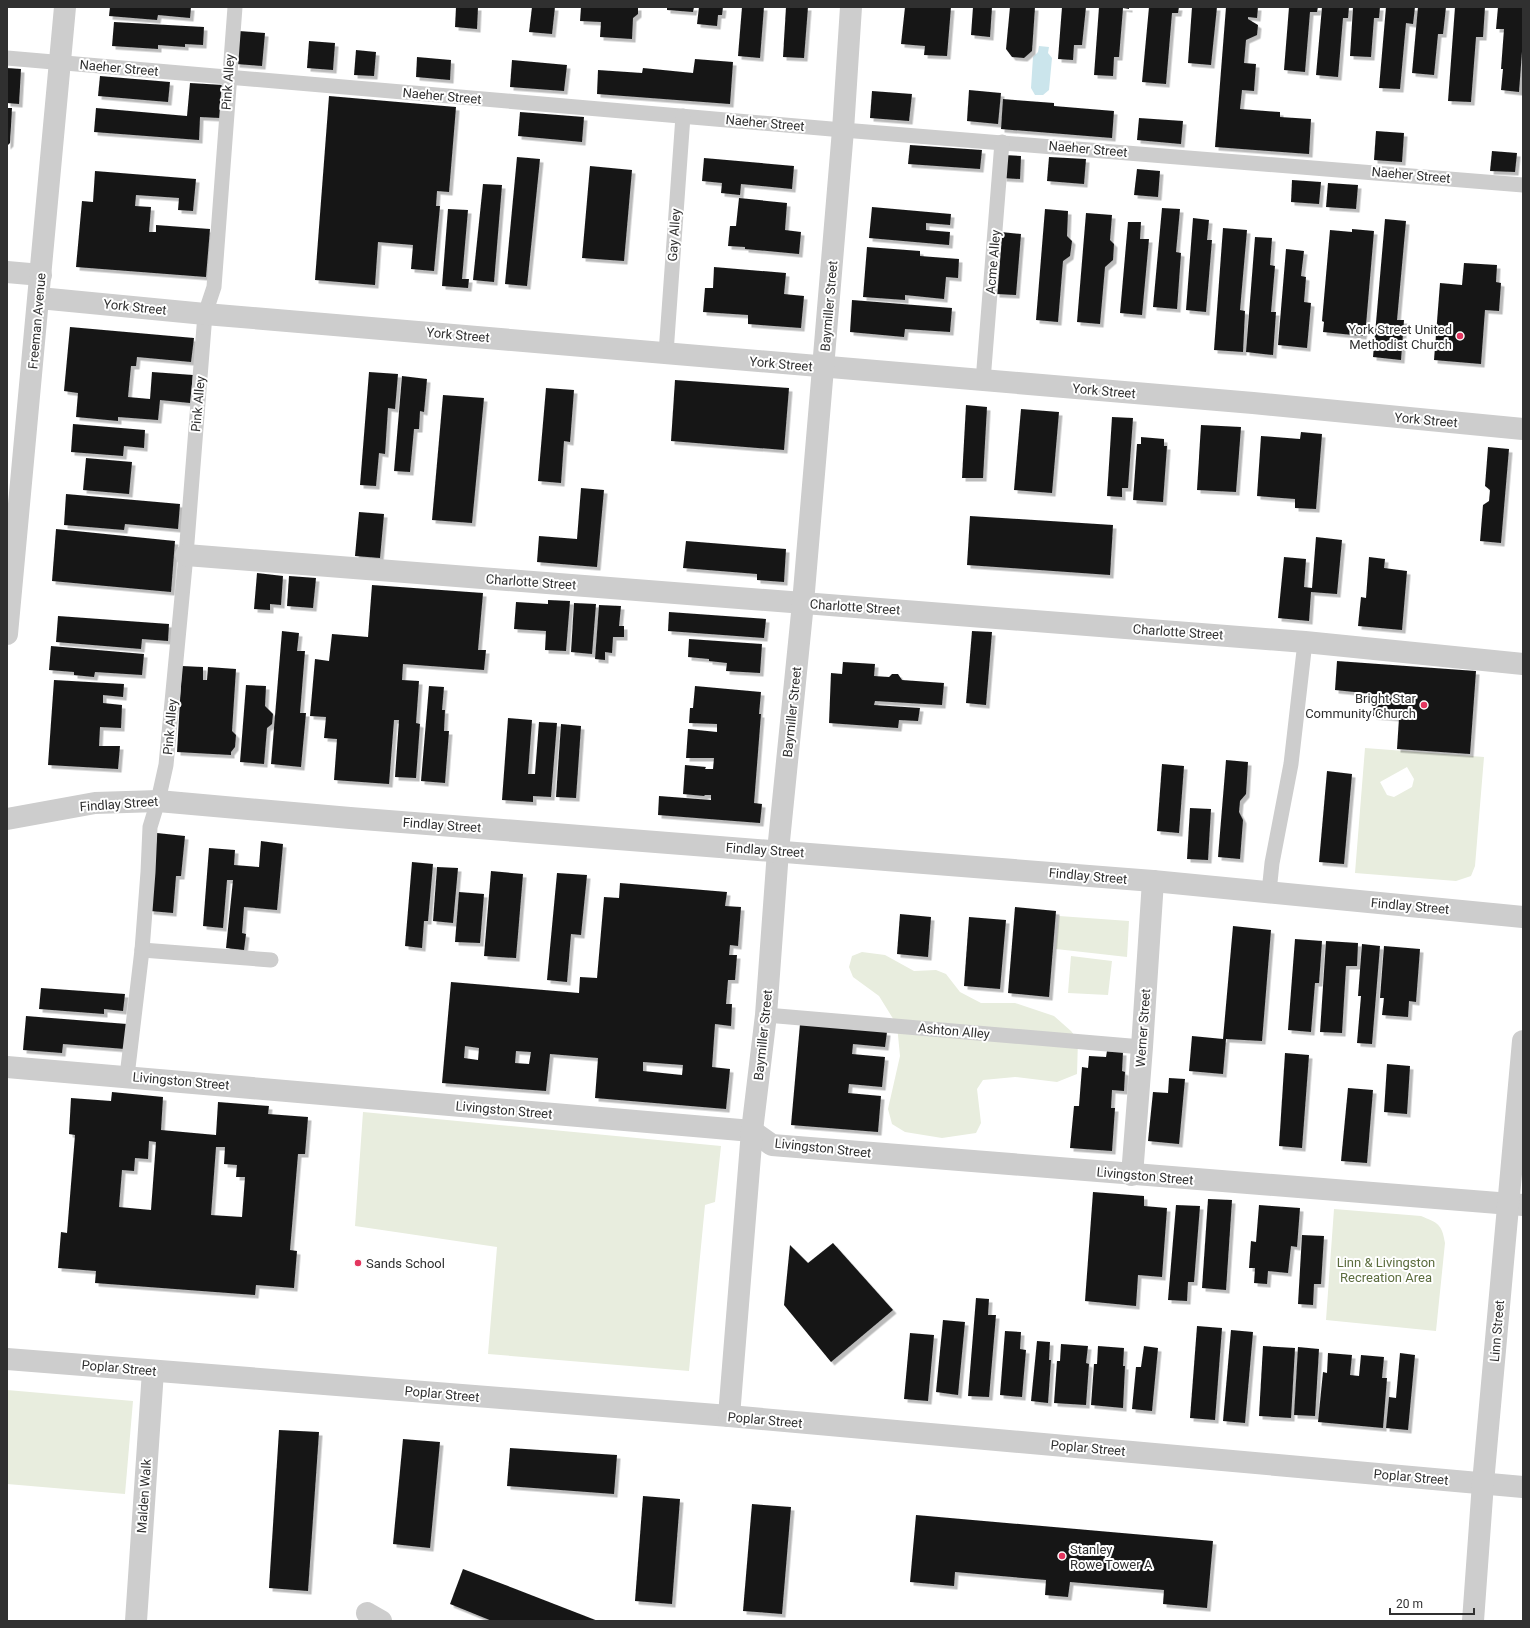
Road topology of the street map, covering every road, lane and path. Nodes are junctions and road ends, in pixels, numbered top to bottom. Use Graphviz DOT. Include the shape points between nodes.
graph roads {
  1 [pos="65,7"];
  2 [pos="235,7"];
  3 [pos="851,7"];
  4 [pos="7,58"];
  5 [pos="60,62"];
  6 [pos="228,78"];
  7 [pos="683,116"];
  8 [pos="843,130"];
  9 [pos="1002,142"];
  10 [pos="1523,185"];
  11 [pos="7,272"];
  12 [pos="41,275"];
  13 [pos="39,298"];
  14 [pos="205,314"];
  15 [pos="666,353"];
  16 [pos="824,368"];
  17 [pos="983,381"];
  18 [pos="1523,429"];
  19 [pos="186,555"];
  20 [pos="803,603"];
  21 [pos="7,634"];
  22 [pos="1305,642"];
  23 [pos="1523,664"];
  24 [pos="158,801"];
  25 [pos="7,819"];
  26 [pos="778,851"];
  27 [pos="1153,881"];
  28 [pos="1269,892"];
  29 [pos="1523,917"];
  30 [pos="142,950"];
  31 [pos="271,960"];
  32 [pos="766,1015"];
  33 [pos="1523,1041"];
  34 [pos="1142,1047"];
  35 [pos="7,1067"];
  36 [pos="127,1076"];
  37 [pos="1521,1081"];
  38 [pos="752,1131"];
  39 [pos="1132,1175"];
  40 [pos="1516,1205"];
  41 [pos="7,1359"];
  42 [pos="153,1370"];
  43 [pos="729,1416"];
  44 [pos="1483,1483"];
  45 [pos="1523,1487"];
  46 [pos="136,1621"];
  47 [pos="1473,1621"];
  1 -- 5 [label="street, Freeman Avenue"];
  2 -- 6 [label="lane, Pink Alley"];
  3 -- 8 [label="street, Baymiller Street"];
  4 -- 5 [label="lane, Naeher Street"];
  5 -- 6 [label="lane, Naeher Street"];
  5 -- 12 [label="street, Freeman Avenue"];
  6 -- 7 [label="lane, Naeher Street"];
  6 -- 14 [label="lane, Pink Alley" via="214,287"];
  7 -- 8 [label="lane, Naeher Street"];
  7 -- 15 [label="lane, Gay Alley"];
  8 -- 9 [label="lane, Naeher Street"];
  8 -- 16 [label="street, Baymiller Street"];
  9 -- 10 [label="lane, Naeher Street"];
  9 -- 17 [label="lane, Acme Alley"];
  11 -- 12 [label="street"];
  12 -- 13 [label="street, Freeman Avenue"];
  13 -- 14 [label="street, York Street"];
  13 -- 21 [label="street, Freeman Avenue"];
  14 -- 15 [label="street, York Street"];
  14 -- 19 [label="lane, Pink Alley"];
  15 -- 16 [label="street, York Street"];
  16 -- 17 [label="street, York Street"];
  16 -- 20 [label="street, Baymiller Street"];
  17 -- 18 [label="street, York Street"];
  19 -- 20 [label="street, Charlotte Street"];
  19 -- 24 [label="lane, Pink Alley" via="166,765"];
  20 -- 22 [label="street, Charlotte Street"];
  20 -- 26 [label="street, Baymiller Street"];
  22 -- 23 [label="street, Charlotte Street"];
  22 -- 28 [label="lane" via="1291,764"];
  24 -- 25 [label="street, Findlay Street" via="95,803"];
  24 -- 26 [label="street, Findlay Street"];
  24 -- 30 [label="lane, Pink Alley" via="150,827"];
  26 -- 27 [label="street, Findlay Street"];
  26 -- 32 [label="street, Baymiller Street"];
  27 -- 28 [label="street, Findlay Street"];
  27 -- 34 [label="street, Werner Street"];
  28 -- 29 [label="street, Findlay Street"];
  30 -- 31 [label="lane"];
  30 -- 36 [label="lane, Pink Alley"];
  32 -- 34 [label="lane, Ashton Alley"];
  32 -- 38 [label="street, Baymiller Street"];
  33 -- 37 [label="street, Linn Street"];
  34 -- 39 [label="street, Werner Street"];
  35 -- 36 [label="street, Livingston Street"];
  36 -- 38 [label="street, Livingston Street"];
  37 -- 40 [label="street, Linn Street"];
  38 -- 39 [label="street, Livingston Street" via="772,1145"];
  38 -- 43 [label="street, Baymiller Street"];
  39 -- 40 [label="street, Livingston Street"];
  40 -- 44 [label="street, Linn Street"];
  41 -- 42 [label="street, Poplar Street"];
  42 -- 43 [label="street, Poplar Street"];
  42 -- 46 [label="street, Malden Walk"];
  43 -- 44 [label="street, Poplar Street"];
  44 -- 45 [label="street, Poplar Street"];
  44 -- 47 [label="street, Linn Street"];
}
